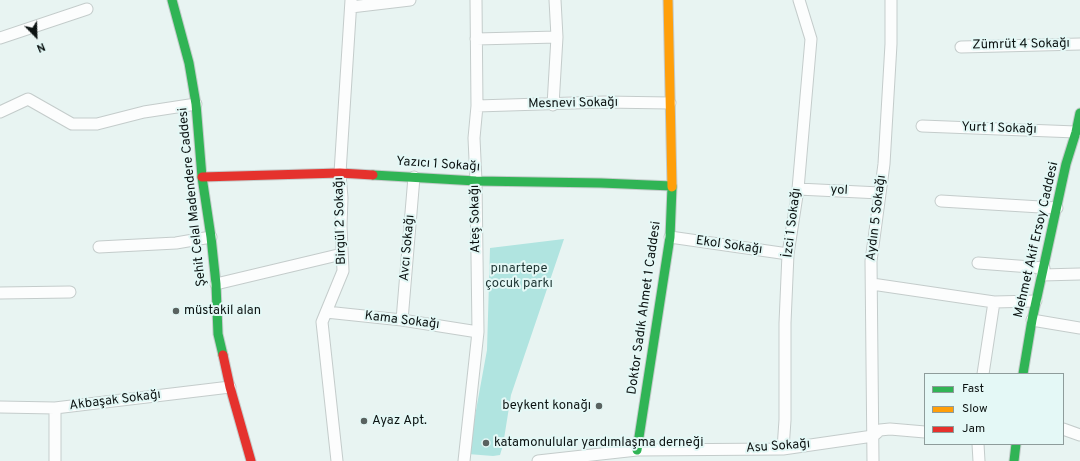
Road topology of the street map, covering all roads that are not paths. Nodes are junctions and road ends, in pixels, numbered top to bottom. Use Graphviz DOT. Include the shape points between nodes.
graph roads {
  1 [pos="172,0"];
  2 [pos="410,0"];
  3 [pos="476,0"];
  4 [pos="555,0"];
  5 [pos="668,0"];
  6 [pos="799,0"];
  7 [pos="891,0"];
  8 [pos="351,3"];
  9 [pos="87,9"];
  10 [pos="557,37"];
  11 [pos="0,38"];
  12 [pos="476,39"];
  13 [pos="1080,44"];
  14 [pos="961,47"];
  15 [pos="196,104"];
  16 [pos="553,104"];
  17 [pos="670,104"];
  18 [pos="477,106"];
  19 [pos="0,112"];
  20 [pos="1080,113"];
  21 [pos="922,126"];
  22 [pos="1076,132"];
  23 [pos="340,172"];
  24 [pos="414,176"];
  25 [pos="202,177"];
  26 [pos="476,181"];
  27 [pos="672,186"];
  28 [pos="798,189"];
  29 [pos="880,193"];
  30 [pos="941,201"];
  31 [pos="1057,208"];
  32 [pos="211,237"];
  33 [pos="670,237"];
  34 [pos="99,247"];
  35 [pos="342,254"];
  36 [pos="788,254"];
  37 [pos="978,263"];
  38 [pos="1043,272"];
  39 [pos="1080,274"];
  40 [pos="216,284"];
  41 [pos="872,284"];
  42 [pos="70,292"];
  43 [pos="0,293"];
  44 [pos="1036,301"];
  45 [pos="994,302"];
  46 [pos="326,312"];
  47 [pos="402,320"];
  48 [pos="1032,320"];
  49 [pos="1080,328"];
  50 [pos="478,332"];
  51 [pos="983,373"];
  52 [pos="1023,373"];
  53 [pos="230,387"];
  54 [pos="0,407"];
  55 [pos="55,408"];
  56 [pos="1064,429"];
  57 [pos="924,432"];
  58 [pos="1080,435"];
  59 [pos="873,436"];
  60 [pos="978,445"];
  61 [pos="1016,445"];
  62 [pos="783,449"];
  63 [pos="637,450"];
  64 [pos="683,450"];
  65 [pos="56,461"];
  66 [pos="251,461"];
  67 [pos="337,461"];
  68 [pos="464,461"];
  69 [pos="538,461"];
  70 [pos="688,461"];
  71 [pos="873,461"];
  72 [pos="979,461"];
  73 [pos="1014,461"];
  1 -- 15 [label="street, Şehit Celal Madendere Caddesi" via="189,63"];
  2 -- 8 [label="street"];
  3 -- 12 [label="street, Ateş Sokağı"];
  4 -- 10 [label="street"];
  5 -- 17 [label="street, Doktor Sadık Ahmet 1 Caddesi"];
  6 -- 28 [label="street, İzci 1 Sokağı" via="811,39"];
  7 -- 29 [label="street, Aydın 5 Sokağı" via="884,164"];
  8 -- 23 [label="street, Birgül 2 Sokağı"];
  9 -- 11 [label="street"];
  10 -- 12 [label="street"];
  10 -- 16 [label="street"];
  12 -- 18 [label="street, Ateş Sokağı"];
  13 -- 14 [label="street, Zümrüt 4 Sokağı"];
  15 -- 19 [label="street" via="144,112 97,124 72,124 28,99"];
  15 -- 25 [label="street, Şehit Celal Madendere Caddesi"];
  16 -- 17 [label="street, Mesnevi Sokağı"];
  16 -- 18 [label="street, Mesnevi Sokağı"];
  17 -- 27 [label="street, Doktor Sadık Ahmet 1 Caddesi"];
  18 -- 26 [label="street, Ateş Sokağı" via="474,138"];
  20 -- 22 [label="street, Mehmet Akif Ersoy Caddesi"];
  21 -- 22 [label="street, Yurt 1 Sokağı"];
  22 -- 31 [label="street, Mehmet Akif Ersoy Caddesi"];
  23 -- 24 [label="street, Yazıcı 1 Sokağı"];
  23 -- 25 [label="street, Yazıcı 1 Sokağı"];
  23 -- 35 [label="street, Birgül 2 Sokağı"];
  24 -- 26 [label="street, Yazıcı 1 Sokağı"];
  24 -- 47 [label="street, Avcı Sokağı"];
  25 -- 32 [label="street, Şehit Celal Madendere Caddesi"];
  26 -- 27 [label="street, Yazıcı 1 Sokağı"];
  26 -- 50 [label="street, Ateş Sokağı"];
  27 -- 33 [label="street, Doktor Sadık Ahmet 1 Caddesi"];
  28 -- 29 [label="street, yol"];
  28 -- 36 [label="street, İzci 1 Sokağı"];
  29 -- 41 [label="street, Aydın 5 Sokağı" via="871,261"];
  30 -- 31 [label="street"];
  31 -- 38 [label="street, Mehmet Akif Ersoy Caddesi"];
  32 -- 34 [label="street" via="176,243"];
  32 -- 40 [label="street, Şehit Celal Madendere Caddesi"];
  33 -- 36 [label="street, Ekol Sokağı"];
  33 -- 63 [label="street, Doktor Sadık Ahmet 1 Caddesi"];
  35 -- 40 [label="street"];
  35 -- 46 [label="street, Birgül 2 Sokağı" via="343,271"];
  36 -- 62 [label="street, İzci 1 Sokağı"];
  37 -- 38 [label="street"];
  38 -- 39 [label="street"];
  38 -- 44 [label="street, Mehmet Akif Ersoy Caddesi"];
  40 -- 53 [label="street, Şehit Celal Madendere Caddesi" via="218,334"];
  41 -- 45 [label="street"];
  41 -- 59 [label="street, Aydın 5 Sokağı"];
  42 -- 43 [label="street"];
  44 -- 45 [label="street"];
  44 -- 48 [label="street, Mehmet Akif Ersoy Caddesi"];
  45 -- 51 [label="street"];
  46 -- 47 [label="street, Kama Sokağı"];
  46 -- 67 [label="street, Birgül 2 Sokağı" via="322,322"];
  47 -- 50 [label="street, Kama Sokağı"];
  48 -- 49 [label="street"];
  48 -- 52 [label="street, Mehmet Akif Ersoy Caddesi"];
  50 -- 68 [label="street, Ateş Sokağı"];
  53 -- 55 [label="street, Akbaşak Sokağı"];
  53 -- 66 [label="street, Şehit Celal Madendere Caddesi"];
  54 -- 55 [label="street, Akbaşak Sokağı"];
  55 -- 65 [label="street"];
  56 -- 58 [label="street"];
  57 -- 59 [label="street, Asu Sokağı" via="890,429 880,430"];
  59 -- 62 [label="street, Asu Sokağı"];
  59 -- 71 [label="street, Aydın 5 Sokağı"];
  60 -- 72 [label="street"];
  61 -- 73 [label="street"];
  62 -- 64 [label="street, Asu Sokağı"];
  63 -- 64 [label="street, Asu Sokağı"];
  63 -- 69 [label="street, Asu Sokağı"];
  64 -- 70 [label="street"];
}
